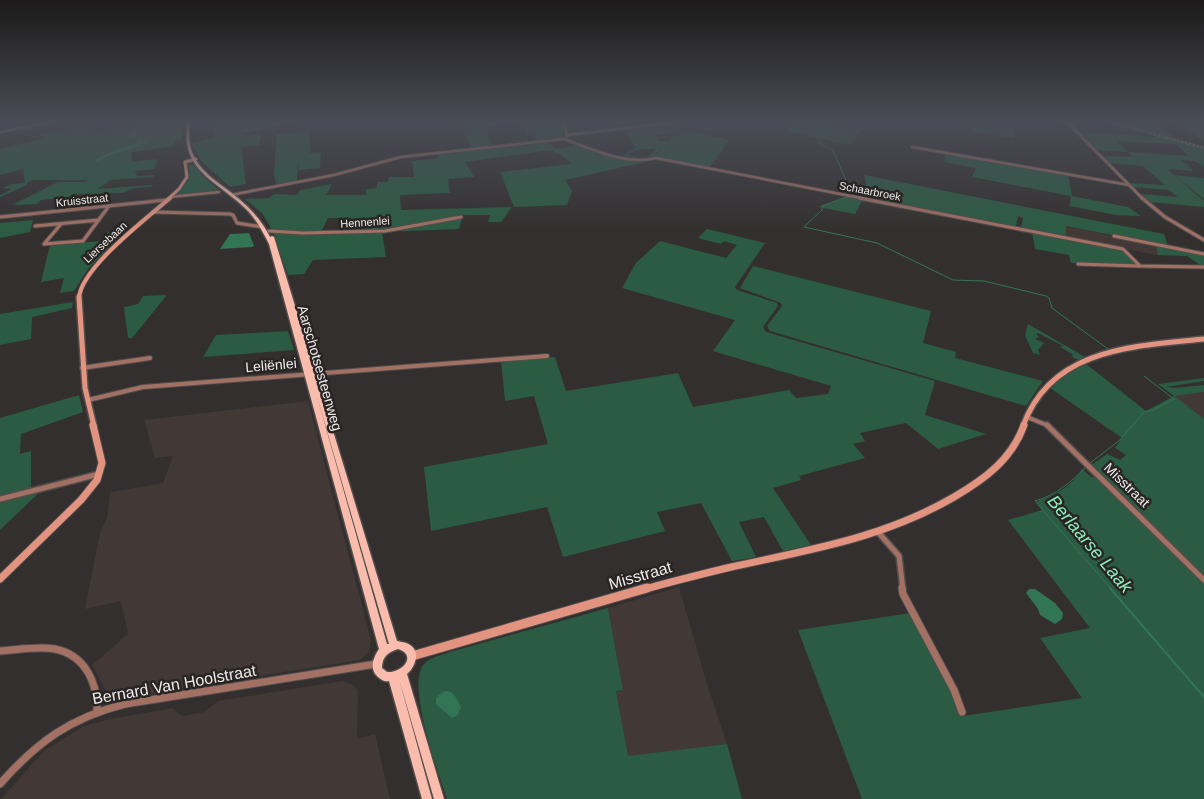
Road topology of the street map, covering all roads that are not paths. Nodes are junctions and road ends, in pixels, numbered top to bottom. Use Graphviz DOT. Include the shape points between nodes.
graph roads {
  1 [pos="397,158"];
  2 [pos="622,158"];
  3 [pos="655,158"];
  4 [pos="657,158"];
  5 [pos="976,158"];
  6 [pos="1103,158"];
  7 [pos="194,159"];
  8 [pos="1129,185"];
  9 [pos="220,192"];
  10 [pos="232,194"];
  11 [pos="168,199"];
  12 [pos="109,206"];
  13 [pos="153,212"];
  14 [pos="0,217"];
  15 [pos="461,217"];
  16 [pos="99,220"];
  17 [pos="61,224"];
  18 [pos="35,226"];
  19 [pos="266,229"];
  20 [pos="1114,236"];
  21 [pos="1204,240"];
  22 [pos="1204,254"];
  23 [pos="1078,264"];
  24 [pos="1140,266"];
  25 [pos="1204,267"];
  26 [pos="1204,339"];
  27 [pos="547,356"];
  28 [pos="150,358"];
  29 [pos="82,368"];
  30 [pos="310,374"];
  31 [pos="88,400"];
  32 [pos="1027,417"];
  33 [pos="99,474"];
  34 [pos="0,499"];
  35 [pos="878,532"];
  36 [pos="0,579"];
  37 [pos="1204,580"];
  38 [pos="394,645"];
  39 [pos="0,650"];
  40 [pos="384,650"];
  41 [pos="412,656"];
  42 [pos="376,664"];
  43 [pos="398,676"];
  44 [pos="96,710"];
  45 [pos="962,712"];
  46 [pos="0,784"];
  47 [pos="427,799"];
  48 [pos="440,799"];
  1 -- 10 [label="street" via="334,175"];
  2 -- 3 [label="street, Schaarbroek" via="644,161"];
  4 -- 24 [label="street, Schaarbroek" via="1123,250"];
  5 -- 8 [label="street"];
  6 -- 8 [label="street"];
  7 -- 10 [label="main road, Aarschotsesteenweg"];
  7 -- 11 [label="street, Liersebaan" via="185,162 186,180"];
  8 -- 21 [label="street" via="1175,224"];
  9 -- 11 [label="street, Kruisstraat"];
  10 -- 19 [label="main road, Aarschotsesteenweg"];
  11 -- 12 [label="street, Kruisstraat"];
  11 -- 13 [label="street, Liersebaan"];
  12 -- 14 [label="street, Kruisstraat"];
  12 -- 16 [label="street"];
  13 -- 19 [label="street, Hennenlei" via="230,214 238,223"];
  13 -- 29 [label="street, Liersebaan" via="82,282 79,296"];
  15 -- 19 [label="street, Hennenlei" via="380,231 303,233"];
  16 -- 17 [label="street"];
  16 -- 17 [label="street" via="83,241 44,244"];
  17 -- 18 [label="street"];
  19 -- 30 [label="main road, Aarschotsesteenweg"];
  20 -- 22 [label="street"];
  23 -- 24 [label="street"];
  24 -- 25 [label="street"];
  26 -- 32 [label="street, Misstraat" via="1135,347 1086,360 1062,372 1048,384 1036,398"];
  27 -- 30 [label="street, Leliënlei"];
  28 -- 29 [label="street"];
  29 -- 31 [label="street, Liersebaan"];
  30 -- 31 [label="street, Leliënlei" via="132,388"];
  30 -- 38 [label="main road, Aarschotsesteenweg"];
  30 -- 40 [label="main road, Aarschotsesteenweg"];
  31 -- 33 [label="street, Liersebaan" via="102,463"];
  32 -- 35 [label="street, Misstraat" via="1011,452 994,469 928,511"];
  32 -- 37 [label="street, Misstraat" via="1052,428"];
  33 -- 34 [label="street"];
  33 -- 36 [label="street" via="81,500"];
  35 -- 41 [label="street, Misstraat" via="700,574"];
  35 -- 45 [label="street" via="899,556 902,594 954,690"];
  38 -- 40 [label="main road"];
  38 -- 41 [label="main road" via="405,646"];
  39 -- 44 [label="street" via="43,648 67,654 81,664 94,681 98,698"];
  40 -- 42 [label="main road"];
  41 -- 43 [label="main road" via="410,665"];
  42 -- 43 [label="main road" via="380,674"];
  42 -- 44 [label="street, Bernard Van Hoolstraat"];
  43 -- 47 [label="main road"];
  43 -- 48 [label="main road"];
  44 -- 46 [label="street, Bernard Van Hoolstraat" via="44,739"];
}
